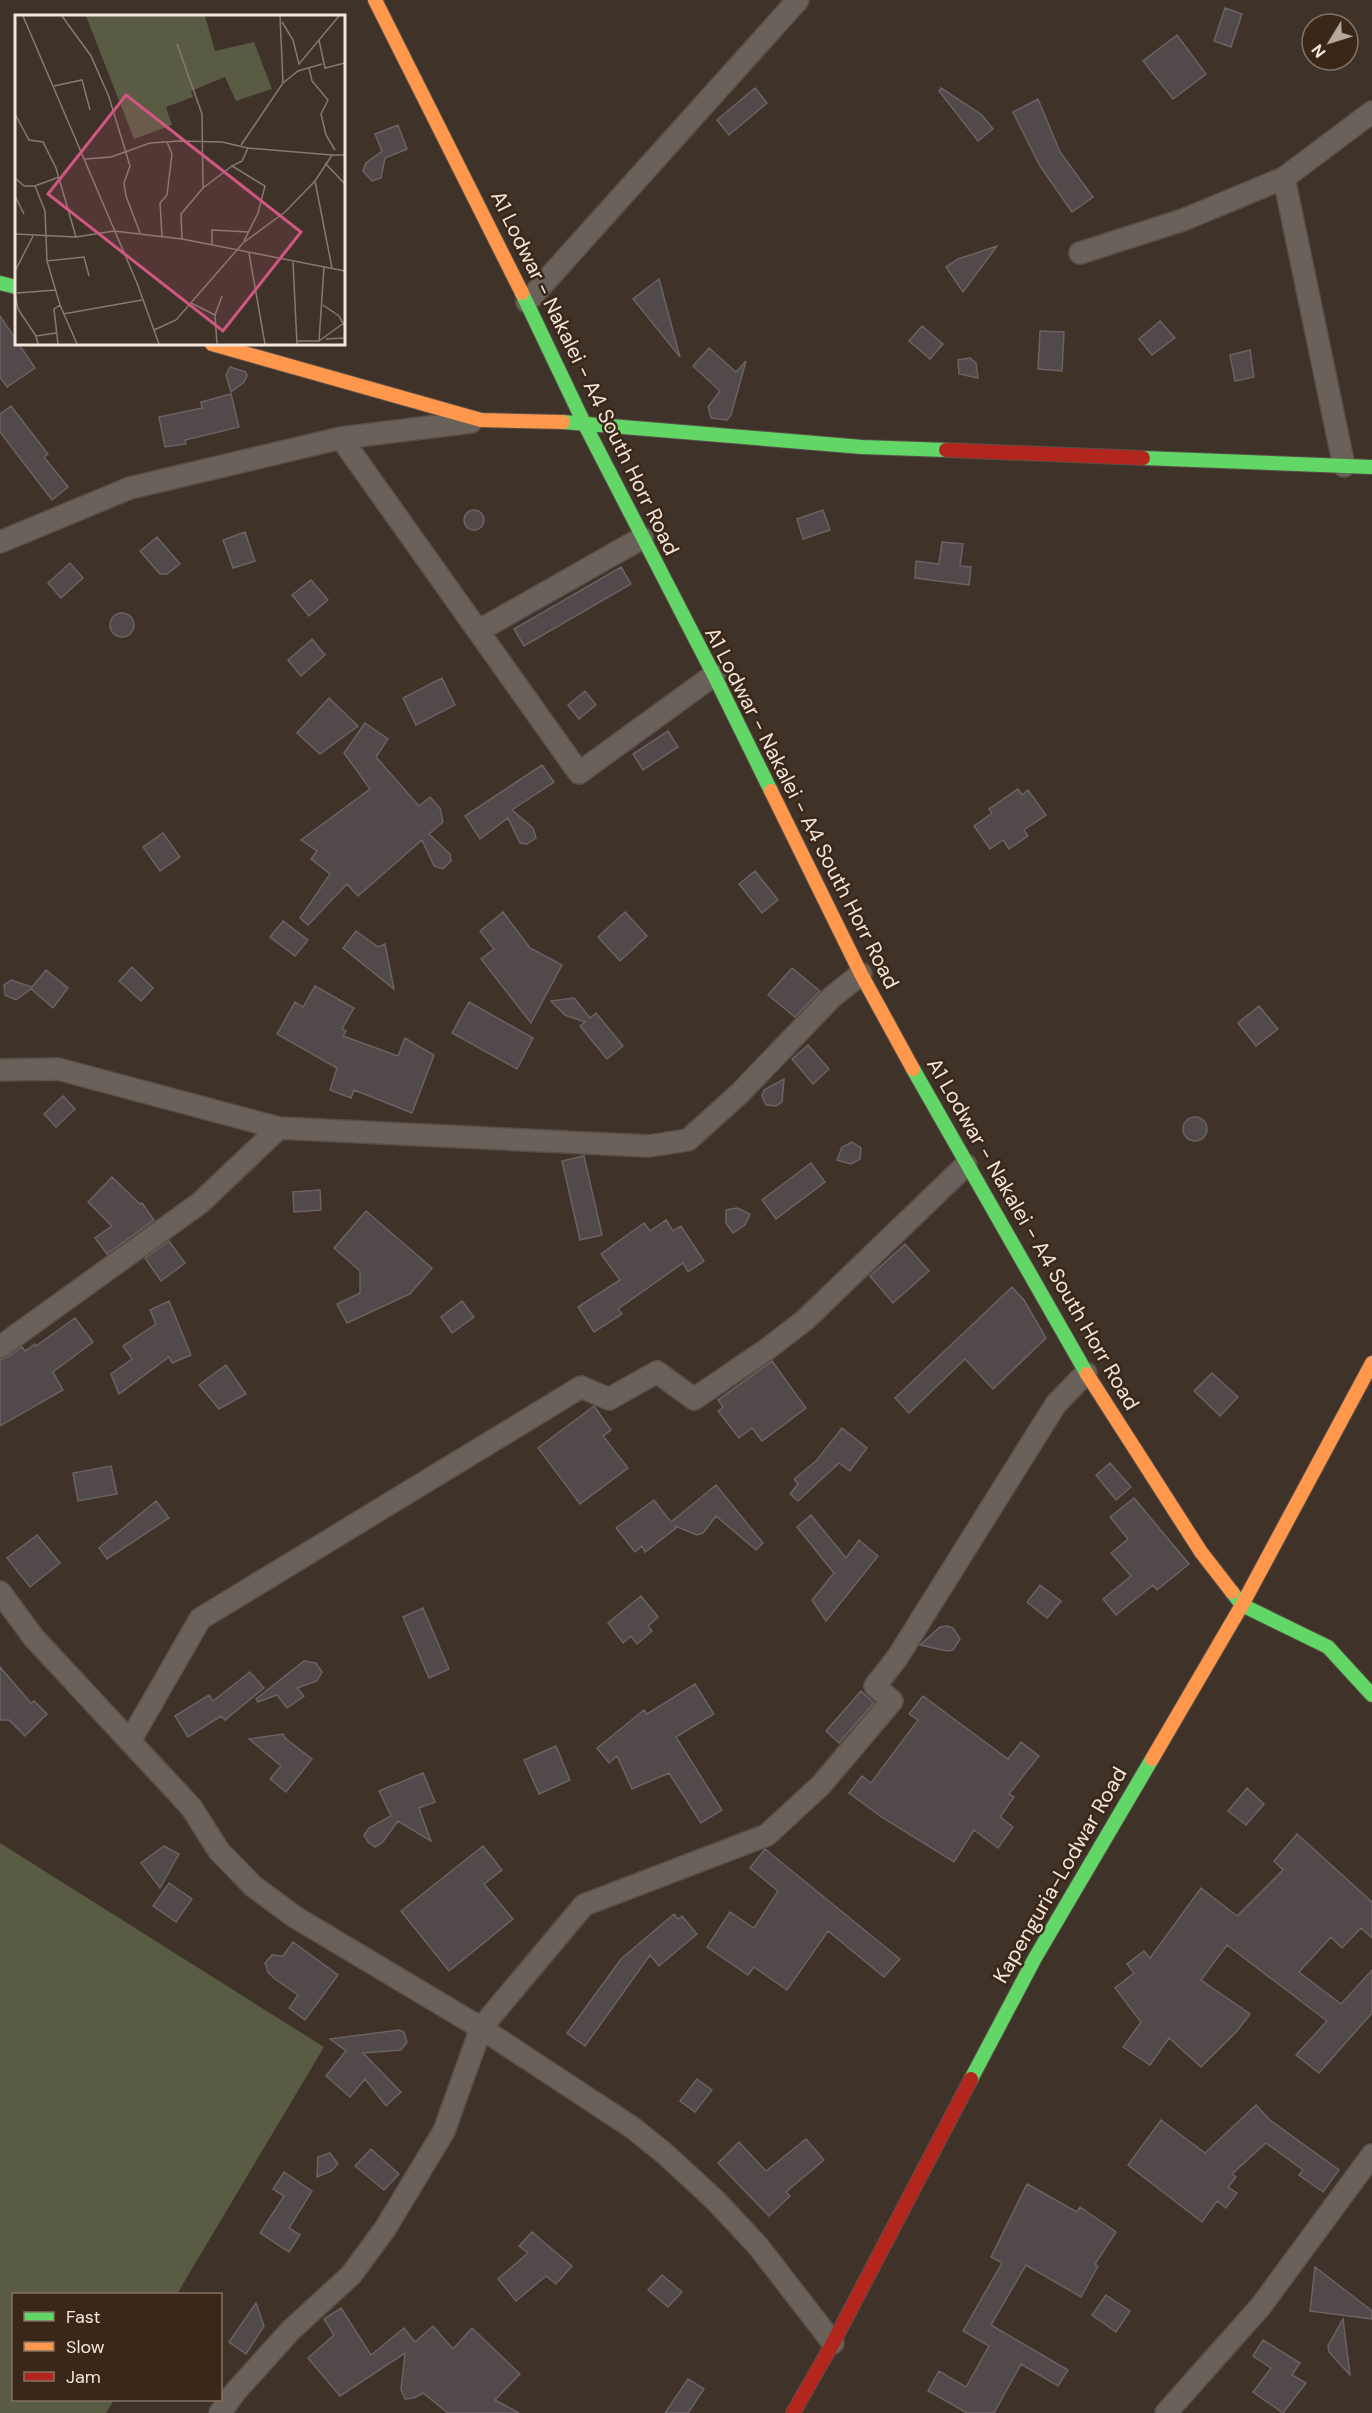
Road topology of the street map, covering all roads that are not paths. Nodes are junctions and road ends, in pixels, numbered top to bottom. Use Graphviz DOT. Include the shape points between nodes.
graph roads {
  1 [pos="375,0"];
  2 [pos="798,0"];
  3 [pos="1372,112"];
  4 [pos="1284,178"];
  5 [pos="1080,253"];
  6 [pos="0,283"];
  7 [pos="15,288"];
  8 [pos="527,302"];
  9 [pos="216,345"];
  10 [pos="481,420"];
  11 [pos="584,423"];
  12 [pos="341,438"];
  13 [pos="1344,466"];
  14 [pos="1372,467"];
  15 [pos="642,538"];
  16 [pos="0,542"];
  17 [pos="478,631"];
  18 [pos="714,675"];
  19 [pos="861,974"];
  20 [pos="0,1070"];
  21 [pos="279,1128"];
  22 [pos="966,1165"];
  23 [pos="0,1347"];
  24 [pos="1372,1363"];
  25 [pos="1086,1373"];
  26 [pos="0,1592"];
  27 [pos="1242,1605"];
  28 [pos="1372,1695"];
  29 [pos="130,1741"];
  30 [pos="481,2028"];
  31 [pos="1372,2155"];
  32 [pos="833,2343"];
  33 [pos="220,2413"];
  34 [pos="793,2413"];
  35 [pos="1166,2413"];
  1 -- 8 [label="main road, A1 Lodwar - Nakalei - A4 South Horr Road"];
  2 -- 8 [label="street"];
  3 -- 4 [label="street"];
  4 -- 5 [label="street" via="1183,220"];
  4 -- 13 [label="street"];
  6 -- 7 [label="main road"];
  8 -- 11 [label="main road, A1 Lodwar - Nakalei - A4 South Horr Road"];
  9 -- 10 [label="main road"];
  10 -- 11 [label="main road"];
  10 -- 12 [label="street"];
  11 -- 13 [label="main road" via="862,447"];
  11 -- 15 [label="main road, A1 Lodwar - Nakalei - A4 South Horr Road"];
  12 -- 16 [label="street" via="130,488"];
  12 -- 17 [label="street"];
  13 -- 14 [label="main road"];
  15 -- 17 [label="street"];
  15 -- 18 [label="main road, A1 Lodwar - Nakalei - A4 South Horr Road"];
  17 -- 18 [label="street" via="579,773"];
  18 -- 19 [label="main road, A1 Lodwar - Nakalei - A4 South Horr Road"];
  19 -- 21 [label="street" via="832,997 757,1076 688,1140 649,1146"];
  19 -- 22 [label="main road, A1 Lodwar - Nakalei - A4 South Horr Road"];
  20 -- 21 [label="street" via="58,1069"];
  21 -- 23 [label="street" via="200,1203"];
  22 -- 25 [label="main road, A1 Lodwar - Nakalei - A4 South Horr Road"];
  22 -- 29 [label="street" via="805,1320 694,1399 657,1372 609,1399 581,1387 200,1619"];
  24 -- 27 [label="main road, Kapenguria-Lodwar Road"];
  25 -- 27 [label="main road, A1 Lodwar - Nakalei - A4 South Horr Road" via="1201,1552"];
  25 -- 30 [label="street" via="1056,1404 897,1658 875,1686 892,1701 821,1785 767,1835 584,1905"];
  26 -- 29 [label="street" via="34,1638"];
  27 -- 28 [label="main road" via="1328,1647"];
  27 -- 32 [label="main road, Kapenguria-Lodwar Road" via="1035,1958"];
  29 -- 30 [label="street" via="191,1807 219,1851 253,1886 295,1917"];
  30 -- 32 [label="street" via="589,2097 664,2153 758,2246"];
  30 -- 33 [label="street" via="444,2131 385,2229 351,2275 291,2330"];
  31 -- 35 [label="street" via="1261,2306"];
  32 -- 34 [label="main road, Kapenguria-Lodwar Road"];
}
